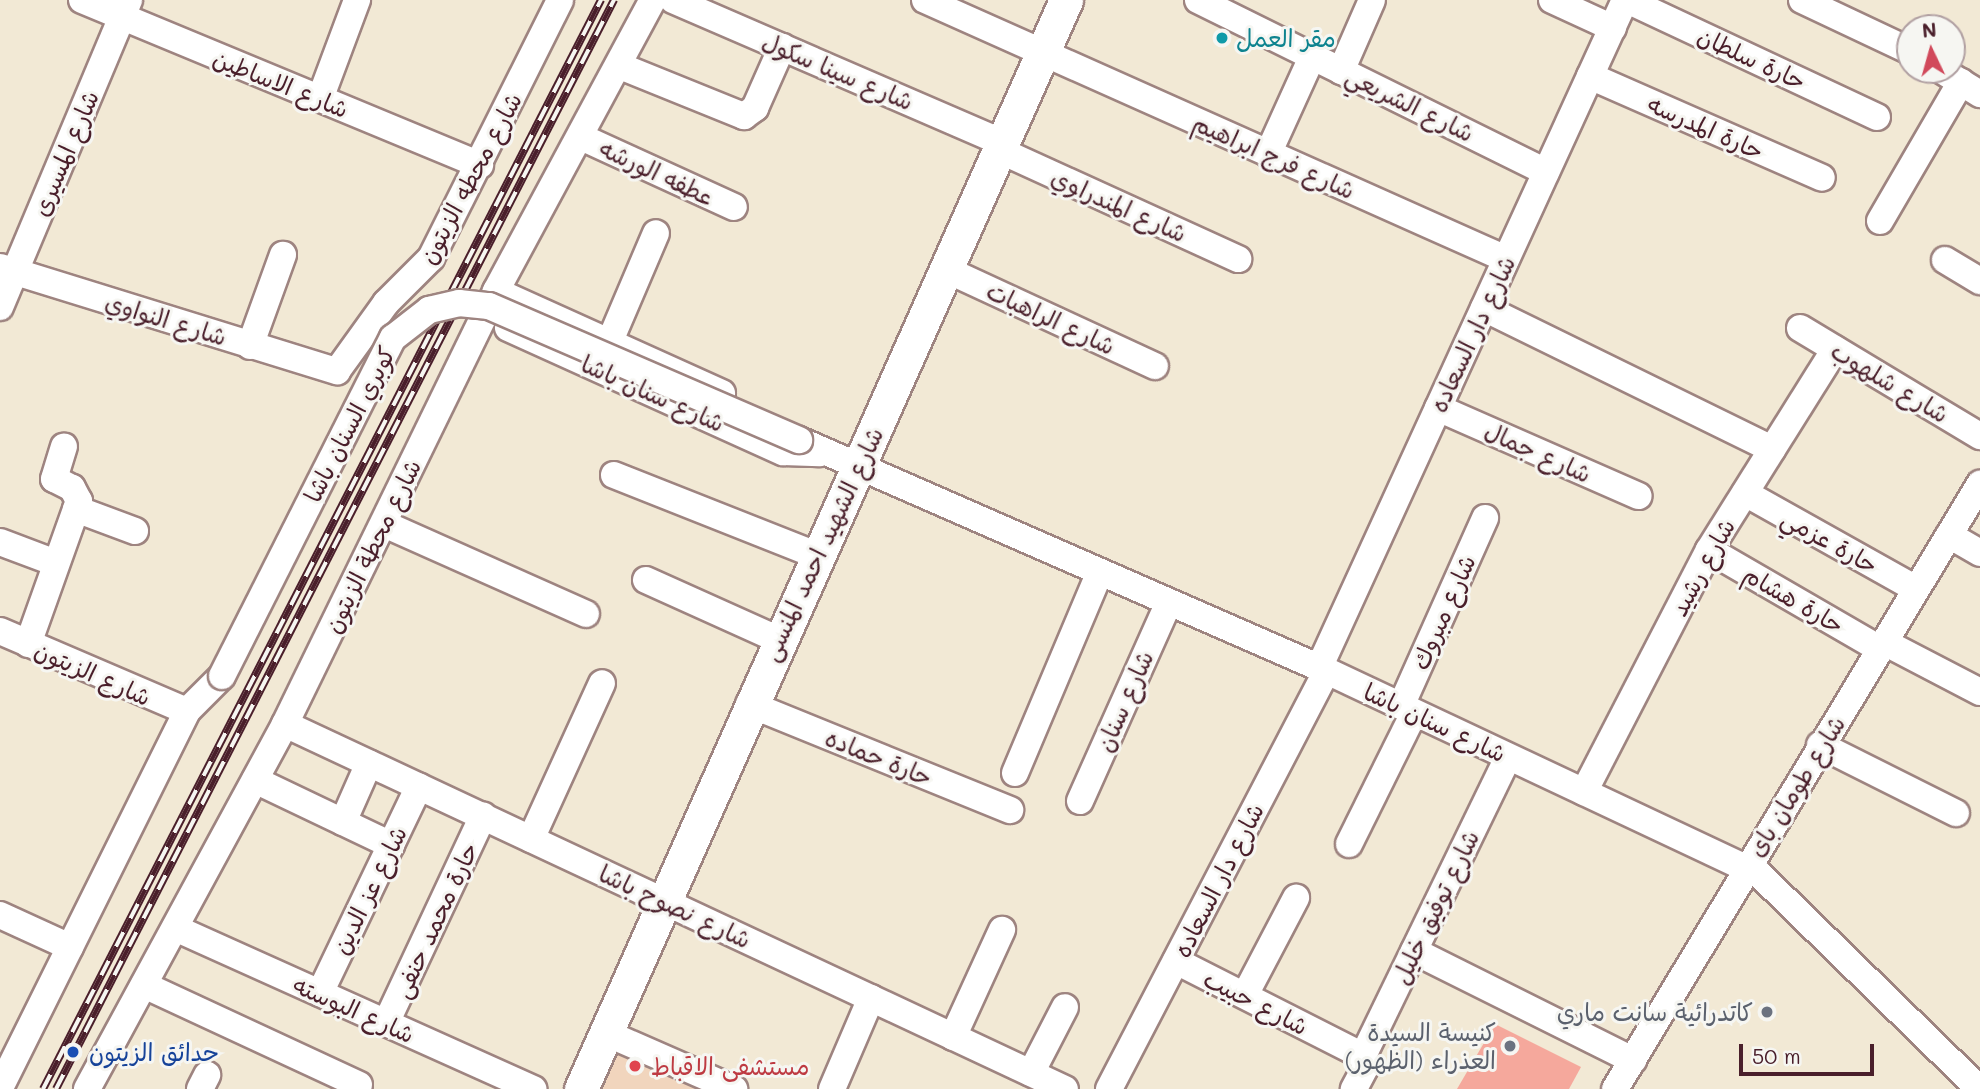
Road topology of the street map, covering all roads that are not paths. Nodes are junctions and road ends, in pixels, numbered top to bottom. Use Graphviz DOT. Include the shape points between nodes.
graph roads {
  1 [pos="82,0"];
  2 [pos="357,0"];
  3 [pos="560,0"];
  4 [pos="653,0"];
  5 [pos="673,0"];
  6 [pos="926,0"];
  7 [pos="1066,0"];
  8 [pos="1198,0"];
  9 [pos="1373,0"];
  10 [pos="1552,0"];
  11 [pos="1626,0"];
  12 [pos="1802,0"];
  13 [pos="126,9"];
  14 [pos="1613,27"];
  15 [pos="1896,44"];
  16 [pos="782,47"];
  17 [pos="1042,54"];
  18 [pos="1312,57"];
  19 [pos="620,66"];
  20 [pos="1341,71"];
  21 [pos="1590,76"];
  22 [pos="1960,84"];
  23 [pos="320,99"];
  24 [pos="1877,117"];
  25 [pos="580,137"];
  26 [pos="1001,146"];
  27 [pos="1268,154"];
  28 [pos="480,165"];
  29 [pos="1546,172"];
  30 [pos="1822,178"];
  31 [pos="734,207"];
  32 [pos="1880,221"];
  33 [pos="656,233"];
  34 [pos="283,255"];
  35 [pos="1238,259"];
  36 [pos="1506,259"];
  37 [pos="1945,260"];
  38 [pos="7,270"];
  39 [pos="947,270"];
  40 [pos="1980,281"];
  41 [pos="496,291"];
  42 [pos="0,307"];
  43 [pos="1484,308"];
  44 [pos="483,317"];
  45 [pos="1800,328"];
  46 [pos="610,341"];
  47 [pos="250,346"];
  48 [pos="1835,349"];
  49 [pos="1155,366"];
  50 [pos="332,372"];
  51 [pos="1438,408"];
  52 [pos="1980,436"];
  53 [pos="799,440"];
  54 [pos="64,447"];
  55 [pos="1772,449"];
  56 [pos="825,453"];
  57 [pos="860,467"];
  58 [pos="614,475"];
  59 [pos="1980,484"];
  60 [pos="1745,493"];
  61 [pos="1637,496"];
  62 [pos="76,509"];
  63 [pos="1485,518"];
  64 [pos="384,524"];
  65 [pos="135,531"];
  66 [pos="1949,535"];
  67 [pos="0,542"];
  68 [pos="1709,550"];
  69 [pos="1980,553"];
  70 [pos="814,554"];
  71 [pos="56,564"];
  72 [pos="1100,572"];
  73 [pos="646,580"];
  74 [pos="1916,589"];
  75 [pos="1169,602"];
  76 [pos="586,614"];
  77 [pos="0,631"];
  78 [pos="777,639"];
  79 [pos="28,643"];
  80 [pos="1882,646"];
  81 [pos="1323,669"];
  82 [pos="602,683"];
  83 [pos="1980,692"];
  84 [pos="749,704"];
  85 [pos="1407,709"];
  86 [pos="187,711"];
  87 [pos="285,724"];
  88 [pos="1821,745"];
  89 [pos="1508,757"];
  90 [pos="369,763"];
  91 [pos="1015,773"];
  92 [pos="255,780"];
  93 [pos="419,786"];
  94 [pos="1584,792"];
  95 [pos="1080,801"];
  96 [pos="1010,810"];
  97 [pos="1956,813"];
  98 [pos="483,816"];
  99 [pos="343,822"];
  100 [pos="531,839"];
  101 [pos="1349,844"];
  102 [pos="391,845"];
  103 [pos="1746,867"];
  104 [pos="1296,898"];
  105 [pos="665,901"];
  106 [pos="0,915"];
  107 [pos="175,928"];
  108 [pos="1002,930"];
  109 [pos="70,947"];
  110 [pos="1413,951"];
  111 [pos="1176,961"];
  112 [pos="144,985"];
  113 [pos="320,993"];
  114 [pos="1245,995"];
  115 [pos="871,998"];
  116 [pos="1065,1007"];
  117 [pos="386,1023"];
  118 [pos="606,1033"];
  119 [pos="953,1037"];
  120 [pos="1633,1060"];
  121 [pos="1361,1071"];
  122 [pos="1031,1073"];
  123 [pos="359,1085"];
  124 [pos="0,1088"];
  125 [pos="87,1089"];
  126 [pos="534,1089"];
  127 [pos="581,1089"];
  128 [pos="734,1089"];
  129 [pos="831,1089"];
  130 [pos="1065,1089"];
  131 [pos="1110,1089"];
  132 [pos="1615,1089"];
  133 [pos="1979,1089"];
  1 -- 13 [label="street, شارع الاساطين"];
  2 -- 23 [label="street"];
  3 -- 28 [label="street, شارع محطه الزيتون"];
  4 -- 19 [label="street, شارع محطة الزيتون"];
  5 -- 16 [label="street, شارع سينا سكول"];
  6 -- 17 [label="street, شارع فرج ابراهيم"];
  7 -- 17 [label="main road, شارع الشهيد احمد المنسى"];
  8 -- 18 [label="street, شارع الشريعي"];
  9 -- 20 [label="street"];
  10 -- 14 [label="street"];
  11 -- 14 [label="street, شارع دار السعاده"];
  11 -- 24 [label="street, حارة سلطان"];
  12 -- 15 [label="street"];
  13 -- 23 [label="street, شارع الاساطين"];
  13 -- 38 [label="street, شارع المسيرى"];
  14 -- 21 [label="street, شارع دار السعاده"];
  16 -- 19 [label="street" via="755,108 744,116"];
  16 -- 26 [label="street, شارع سينا سكول"];
  17 -- 26 [label="main road, شارع الشهيد احمد المنسى"];
  17 -- 27 [label="street, شارع فرج ابراهيم"];
  18 -- 20 [label="street, شارع الشريعي"];
  18 -- 27 [label="street"];
  19 -- 25 [label="street, شارع محطة الزيتون"];
  20 -- 29 [label="street, شارع الشريعي"];
  21 -- 29 [label="street, شارع دار السعاده"];
  21 -- 30 [label="street, حارة المدرسه"];
  22 -- 32 [label="street"];
  23 -- 28 [label="street, شارع الاساطين"];
  25 -- 31 [label="street, عطفه الورشه"];
  25 -- 41 [label="street, شارع محطة الزيتون"];
  26 -- 35 [label="street, شارع المندراوي"];
  26 -- 39 [label="main road, شارع الشهيد احمد المنسى"];
  27 -- 36 [label="street, شارع فرج ابراهيم"];
  28 -- 50 [label="street, شارع محطه الزيتون" via="431,258"];
  29 -- 36 [label="street, شارع دار السعاده"];
  33 -- 46 [label="street"];
  34 -- 47 [label="street"];
  36 -- 43 [label="street, شارع دار السعاده"];
  37 -- 40 [label="street"];
  38 -- 42 [label="street, شارع المسيرى"];
  38 -- 47 [label="street, شارع النواوي"];
  39 -- 49 [label="street, شارع الراهبات"];
  39 -- 57 [label="main road, شارع الشهيد احمد المنسى"];
  41 -- 44 [label="street, شارع محطة الزيتون"];
  41 -- 46 [label="street, شارع سنان باشا"];
  43 -- 51 [label="street, شارع دار السعاده"];
  43 -- 55 [label="street"];
  44 -- 56 [label="street, شارع سنان باشا" via="783,452"];
  44 -- 64 [label="street, شارع محطة الزيتون"];
  45 -- 48 [label="street, شارع شلهوب"];
  46 -- 56 [label="street, شارع سنان باشا" via="806,433"];
  47 -- 50 [label="street, شارع النواوي"];
  48 -- 52 [label="street, شارع شلهوب"];
  48 -- 55 [label="street, شارع رشيد"];
  51 -- 61 [label="street, شارع جمال"];
  51 -- 81 [label="street, شارع دار السعاده"];
  53 -- 56 [label="street, شارع سنان باشا"];
  53 -- 86 [label="street, كوبري السنان باشا, bridge" via="489,306 459,303 429,310 393,338 222,676"];
  54 -- 62 [label="street" via="54,478 78,494"];
  55 -- 60 [label="street, شارع رشيد"];
  56 -- 57 [label="street, شارع سنان باشا"];
  57 -- 70 [label="main road, شارع الشهيد احمد المنسى"];
  57 -- 72 [label="street, شارع سنان باشا"];
  58 -- 70 [label="street"];
  59 -- 66 [label="street, شارع طومان باى"];
  60 -- 68 [label="street, شارع رشيد"];
  60 -- 74 [label="street, حارة عزمي"];
  62 -- 65 [label="street"];
  62 -- 71 [label="street"];
  63 -- 85 [label="street, شارع مبروك"];
  64 -- 76 [label="street"];
  64 -- 87 [label="street, شارع محطة الزيتون"];
  66 -- 69 [label="street"];
  66 -- 74 [label="street, شارع طومان باى"];
  67 -- 71 [label="street"];
  68 -- 80 [label="street, حارة هشام"];
  68 -- 94 [label="street, شارع رشيد"];
  70 -- 78 [label="main road, شارع الشهيد احمد المنسى"];
  71 -- 79 [label="street"];
  72 -- 75 [label="street, شارع سنان باشا"];
  72 -- 91 [label="street"];
  73 -- 78 [label="street"];
  74 -- 80 [label="street, شارع طومان باى"];
  75 -- 81 [label="street, شارع سنان باشا"];
  75 -- 95 [label="street, شارع سنان"];
  77 -- 79 [label="street, شارع الزيتون"];
  78 -- 84 [label="main road, شارع الشهيد احمد المنسى"];
  79 -- 86 [label="street, شارع الزيتون"];
  80 -- 83 [label="street, حارة هشام"];
  80 -- 88 [label="street, شارع طومان باى"];
  81 -- 85 [label="street, شارع سنان باشا"];
  81 -- 111 [label="street, شارع دار السعاده"];
  82 -- 100 [label="street"];
  84 -- 96 [label="street, حارة حماده"];
  84 -- 105 [label="main road, شارع الشهيد احمد المنسى"];
  85 -- 89 [label="street, شارع سنان باشا"];
  85 -- 101 [label="street, شارع مبروك"];
  86 -- 109 [label="street"];
  87 -- 90 [label="street, شارع نصوح باشا"];
  87 -- 92 [label="street, شارع محطة الزيتون"];
  88 -- 97 [label="street"];
  88 -- 103 [label="street, شارع طومان باى"];
  89 -- 94 [label="street, شارع سنان باشا"];
  89 -- 110 [label="street, شارع توفيق خليل"];
  90 -- 93 [label="street, شارع نصوح باشا"];
  90 -- 99 [label="street"];
  92 -- 99 [label="street"];
  92 -- 107 [label="street, شارع محطة الزيتون"];
  93 -- 98 [label="street, شارع نصوح باشا"];
  93 -- 102 [label="street, شارع عز الدين"];
  94 -- 103 [label="street, شارع سنان باشا"];
  98 -- 100 [label="street, شارع نصوح باشا"];
  98 -- 117 [label="street, حارة محمد حنفى"];
  99 -- 102 [label="street"];
  100 -- 105 [label="street, شارع نصوح باشا"];
  102 -- 113 [label="street, شارع عز الدين"];
  103 -- 120 [label="street, شارع طومان باى"];
  103 -- 133 [label="street, شارع سنان باشا" via="1787,894"];
  104 -- 114 [label="street"];
  105 -- 115 [label="street, شارع نصوح باشا"];
  105 -- 118 [label="main road, شارع الشهيد احمد المنسى"];
  106 -- 109 [label="street"];
  107 -- 112 [label="street, شارع محطة الزيتون"];
  107 -- 113 [label="street, شارع البوسته"];
  108 -- 119 [label="street"];
  109 -- 124 [label="street"];
  110 -- 120 [label="street"];
  110 -- 121 [label="street, شارع توفيق خليل"];
  111 -- 114 [label="street, شارع حبيب"];
  111 -- 131 [label="street, شارع دار السعاده"];
  112 -- 123 [label="street"];
  112 -- 125 [label="street, شارع محطة الزيتون"];
  113 -- 117 [label="street, شارع البوسته"];
  114 -- 121 [label="street, شارع حبيب"];
  115 -- 119 [label="street, شارع نصوح باشا"];
  115 -- 129 [label="street"];
  116 -- 122 [label="street"];
  117 -- 126 [label="street, شارع البوسته"];
  118 -- 127 [label="main road, شارع الشهيد احمد المنسى"];
  118 -- 128 [label="street"];
  119 -- 122 [label="street, شارع نصوح باشا"];
  120 -- 132 [label="street, شارع طومان باى"];
  122 -- 130 [label="street, شارع نصوح باشا"];
}
